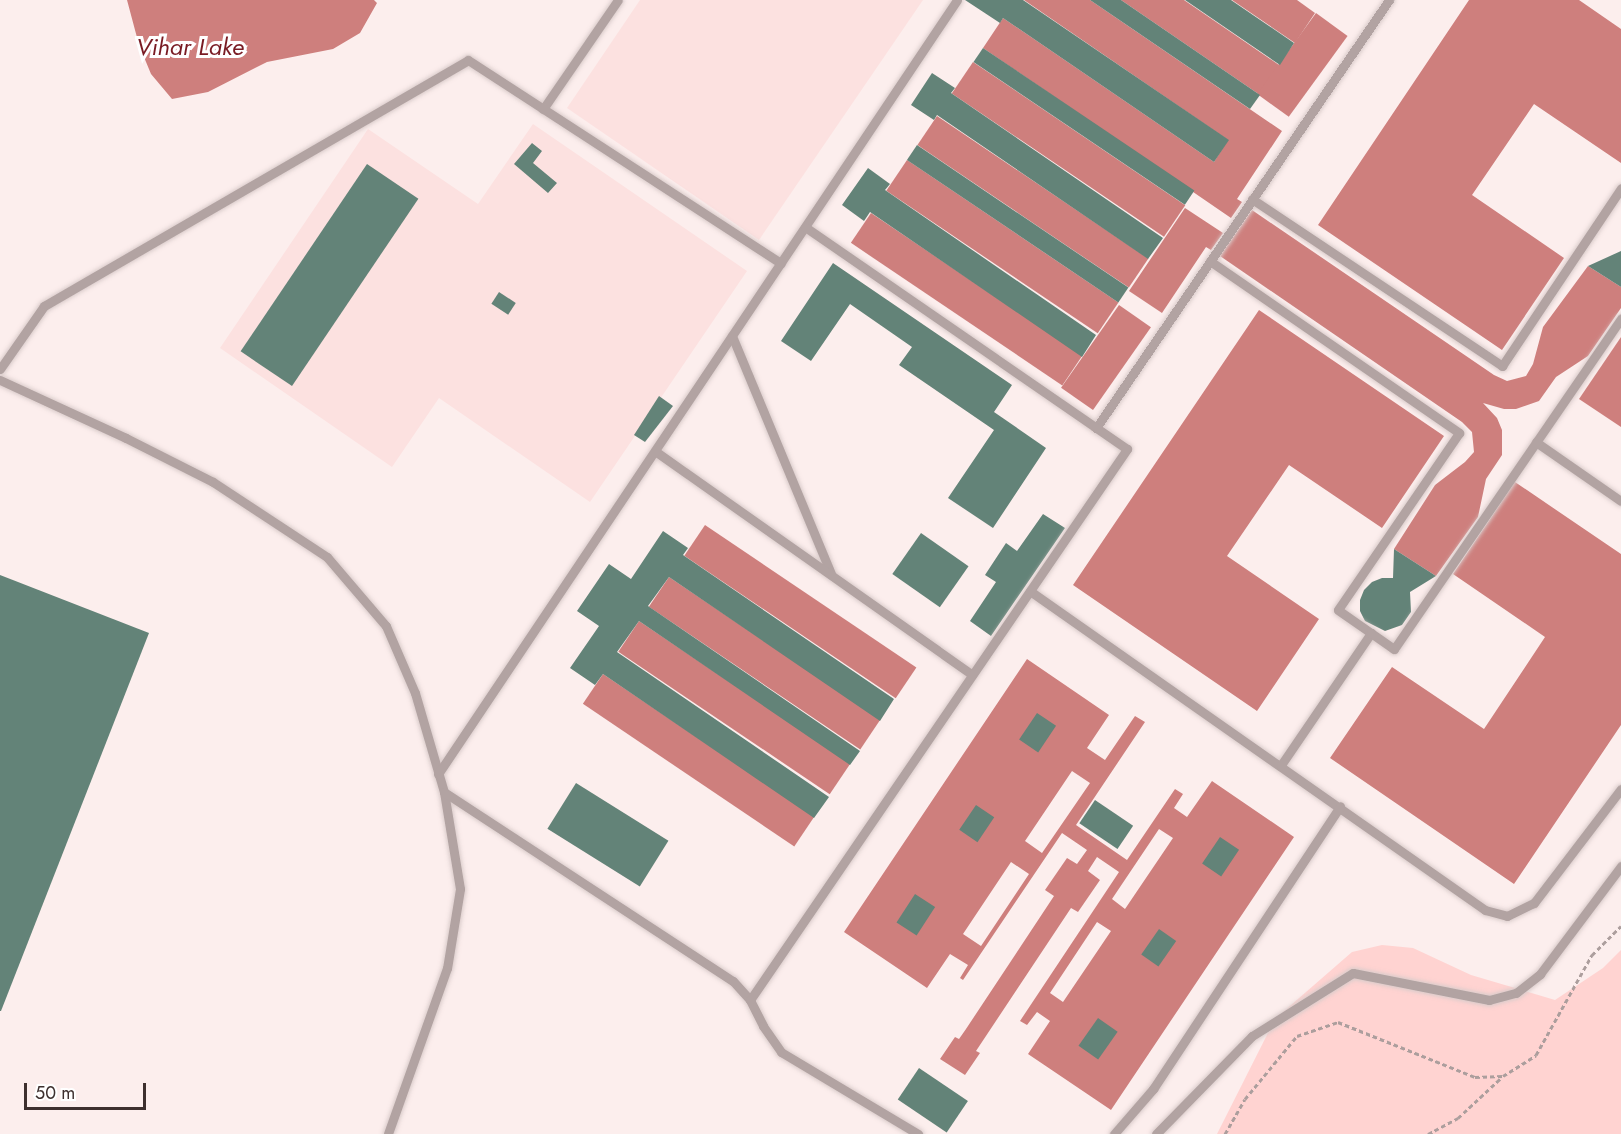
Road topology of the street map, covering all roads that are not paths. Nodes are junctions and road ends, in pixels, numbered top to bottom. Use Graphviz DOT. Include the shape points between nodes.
graph roads {
  1 [pos="618,0"];
  2 [pos="957,0"];
  3 [pos="1389,0"];
  4 [pos="543,109"];
  5 [pos="1621,188"];
  6 [pos="1252,199"];
  7 [pos="805,227"];
  8 [pos="1210,261"];
  9 [pos="781,263"];
  10 [pos="1621,319"];
  11 [pos="732,336"];
  12 [pos="0,369"];
  13 [pos="0,380"];
  14 [pos="1096,428"];
  15 [pos="1536,442"];
  16 [pos="655,451"];
  17 [pos="1621,501"];
  18 [pos="832,576"];
  19 [pos="1030,591"];
  20 [pos="1371,633"];
  21 [pos="972,675"];
  22 [pos="1281,765"];
  23 [pos="438,774"];
  24 [pos="1621,789"];
  25 [pos="444,792"];
  26 [pos="1340,806"];
  27 [pos="1621,866"];
  28 [pos="750,1000"];
  29 [pos="388,1134"];
  30 [pos="918,1134"];
  31 [pos="1114,1134"];
  32 [pos="1156,1134"];
  1 -- 4 [label="lane"];
  2 -- 7 [label="lane"];
  3 -- 6 [label="lane"];
  4 -- 9 [label="lane"];
  4 -- 12 [label="lane" via="468,60 44,306"];
  5 -- 6 [label="lane" via="1502,366"];
  6 -- 8 [label="lane"];
  7 -- 9 [label="lane"];
  7 -- 14 [label="lane"];
  8 -- 14 [label="lane"];
  8 -- 20 [label="lane" via="1459,433 1338,610"];
  9 -- 11 [label="lane"];
  10 -- 15 [label="lane"];
  11 -- 16 [label="lane"];
  11 -- 18 [label="lane"];
  13 -- 23 [label="lane" via="213,482 327,557 386,626 415,693"];
  14 -- 19 [label="lane" via="1127,449"];
  15 -- 17 [label="lane"];
  15 -- 20 [label="lane" via="1394,649"];
  16 -- 18 [label="lane"];
  16 -- 23 [label="lane"];
  18 -- 21 [label="lane"];
  19 -- 21 [label="lane"];
  19 -- 22 [label="lane"];
  20 -- 22 [label="lane"];
  21 -- 28 [label="lane"];
  22 -- 26 [label="lane"];
  23 -- 25 [label="lane"];
  24 -- 26 [label="lane" via="1534,903 1507,916 1485,910"];
  25 -- 28 [label="lane" via="733,981"];
  25 -- 29 [label="lane" via="460,889 447,968"];
  26 -- 31 [label="lane" via="1153,1089"];
  27 -- 32 [label="lane" via="1540,975 1516,993 1489,1000 1353,973 1252,1036"];
  28 -- 30 [label="lane" via="781,1052"];
}
